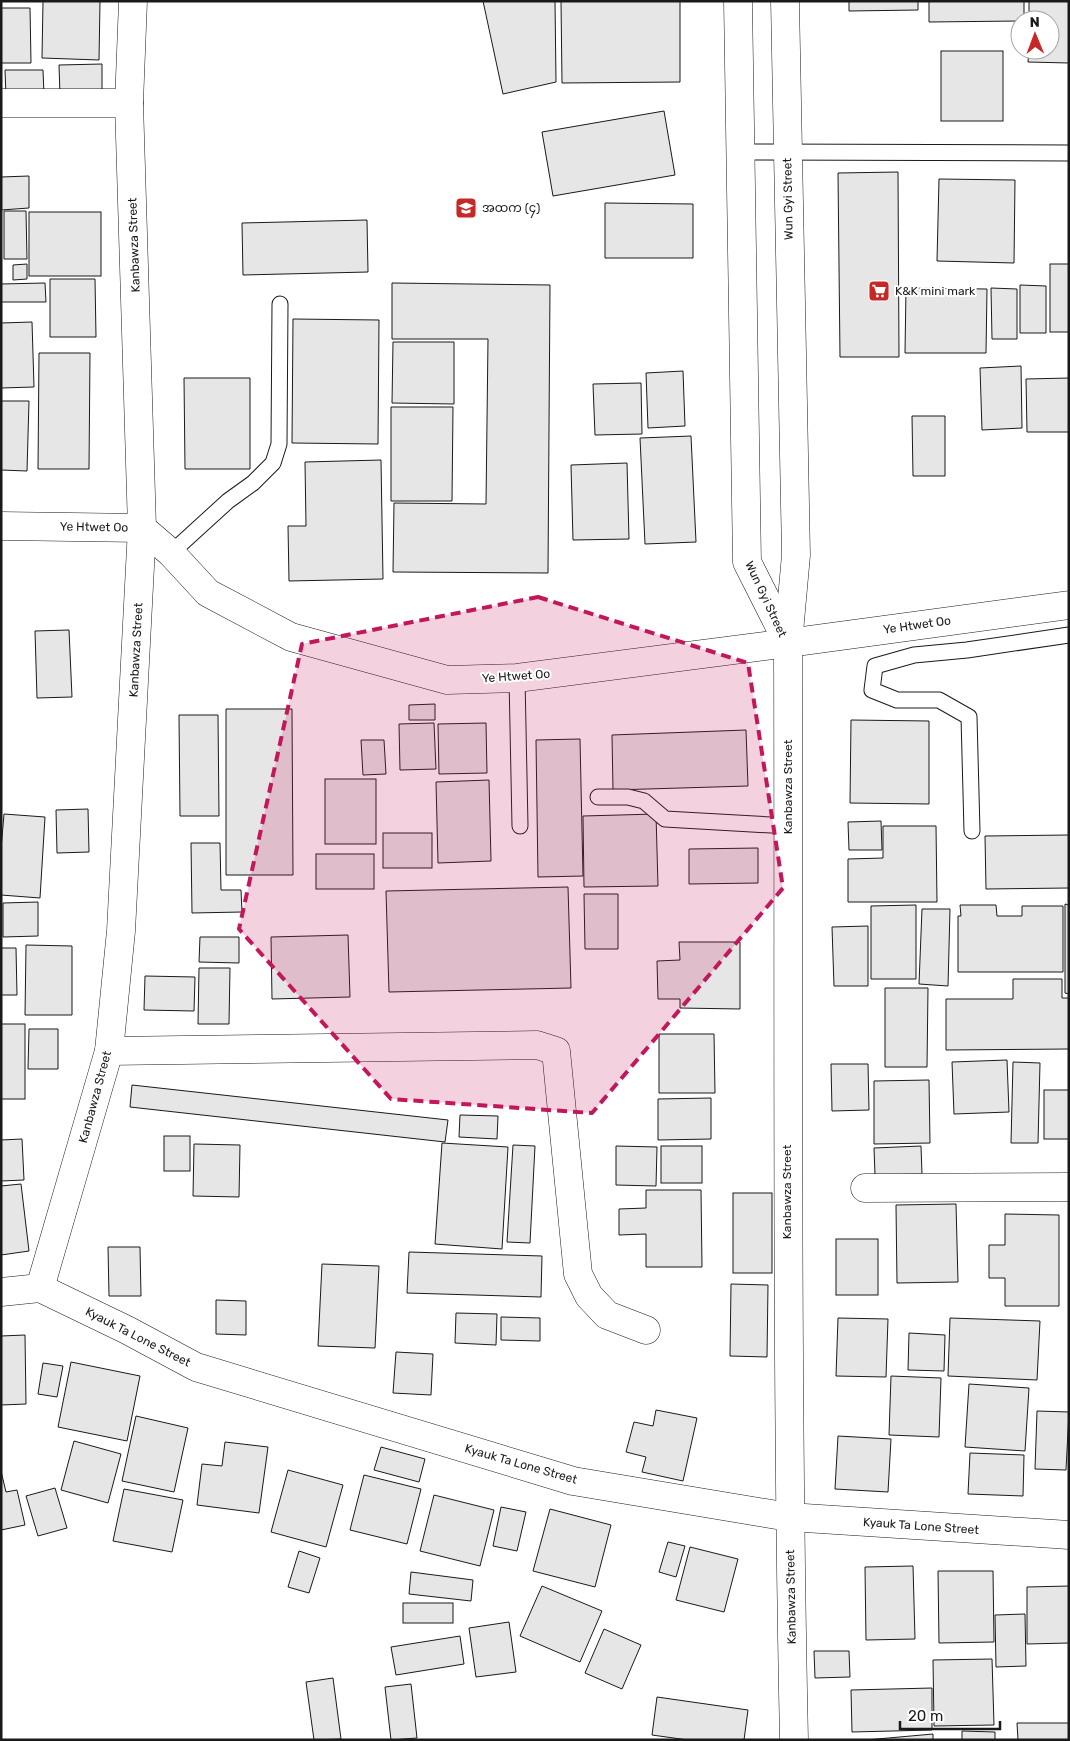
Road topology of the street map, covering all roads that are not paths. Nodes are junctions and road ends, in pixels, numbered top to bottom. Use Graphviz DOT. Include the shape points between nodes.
graph roads {
  1 [pos="133,1"];
  2 [pos="738,1"];
  3 [pos="785,1"];
  4 [pos="1,103"];
  5 [pos="129,103"];
  6 [pos="740,152"];
  7 [pos="787,153"];
  8 [pos="1069,153"];
  9 [pos="280,304"];
  10 [pos="1,526"];
  11 [pos="142,528"];
  12 [pos="170,553"];
  13 [pos="1069,605"];
  14 [pos="1069,635"];
  15 [pos="788,644"];
  16 [pos="517,678"];
  17 [pos="598,797"];
  18 [pos="520,826"];
  19 [pos="788,826"];
  20 [pos="972,831"];
  21 [pos="108,1051"];
  22 [pos="1069,1187"];
  23 [pos="865,1188"];
  24 [pos="40,1288"];
  25 [pos="1,1292"];
  26 [pos="646,1330"];
  27 [pos="789,1517"];
  28 [pos="1069,1535"];
  29 [pos="794,1740"];
  1 -- 5 [label="street, Kanbawza Street"];
  2 -- 6 [label="street, Wun Gyi Street"];
  3 -- 7 [label="street, Wun Gyi Street"];
  4 -- 5 [label="street"];
  5 -- 11 [label="street, Kanbawza Street"];
  6 -- 7 [label="lane"];
  6 -- 15 [label="street, Wun Gyi Street" via="747,562"];
  7 -- 8 [label="lane"];
  7 -- 15 [label="street, Wun Gyi Street" via="796,556"];
  9 -- 12 [label="lane" via="279,444 274,464"];
  10 -- 11 [label="street, Ye Htwet Oo"];
  11 -- 12 [label="street, Ye Htwet Oo"];
  11 -- 21 [label="street, Kanbawza Street" via="121,932"];
  12 -- 16 [label="street, Ye Htwet Oo" via="208,593 290,637 447,680"];
  13 -- 15 [label="street, Ye Htwet Oo"];
  14 -- 20 [label="lane" via="914,654 875,666 872,690 897,700 939,700 969,717"];
  15 -- 16 [label="street, Ye Htwet Oo"];
  15 -- 19 [label="street, Kanbawza Street"];
  16 -- 18 [label="lane"];
  17 -- 19 [label="lane" via="628,797 644,801 665,819"];
  19 -- 27 [label="street, Kanbawza Street"];
  21 -- 24 [label="street, Kanbawza Street"];
  21 -- 26 [label="street" via="537,1045 556,1051 578,1274 589,1296 607,1315"];
  22 -- 23 [label="street"];
  24 -- 25 [label="street"];
  24 -- 27 [label="street, Kyauk Ta Lone Street" via="196,1367 573,1481"];
  27 -- 28 [label="street, Kyauk Ta Lone Street"];
  27 -- 29 [label="street, Kanbawza Street"];
}
